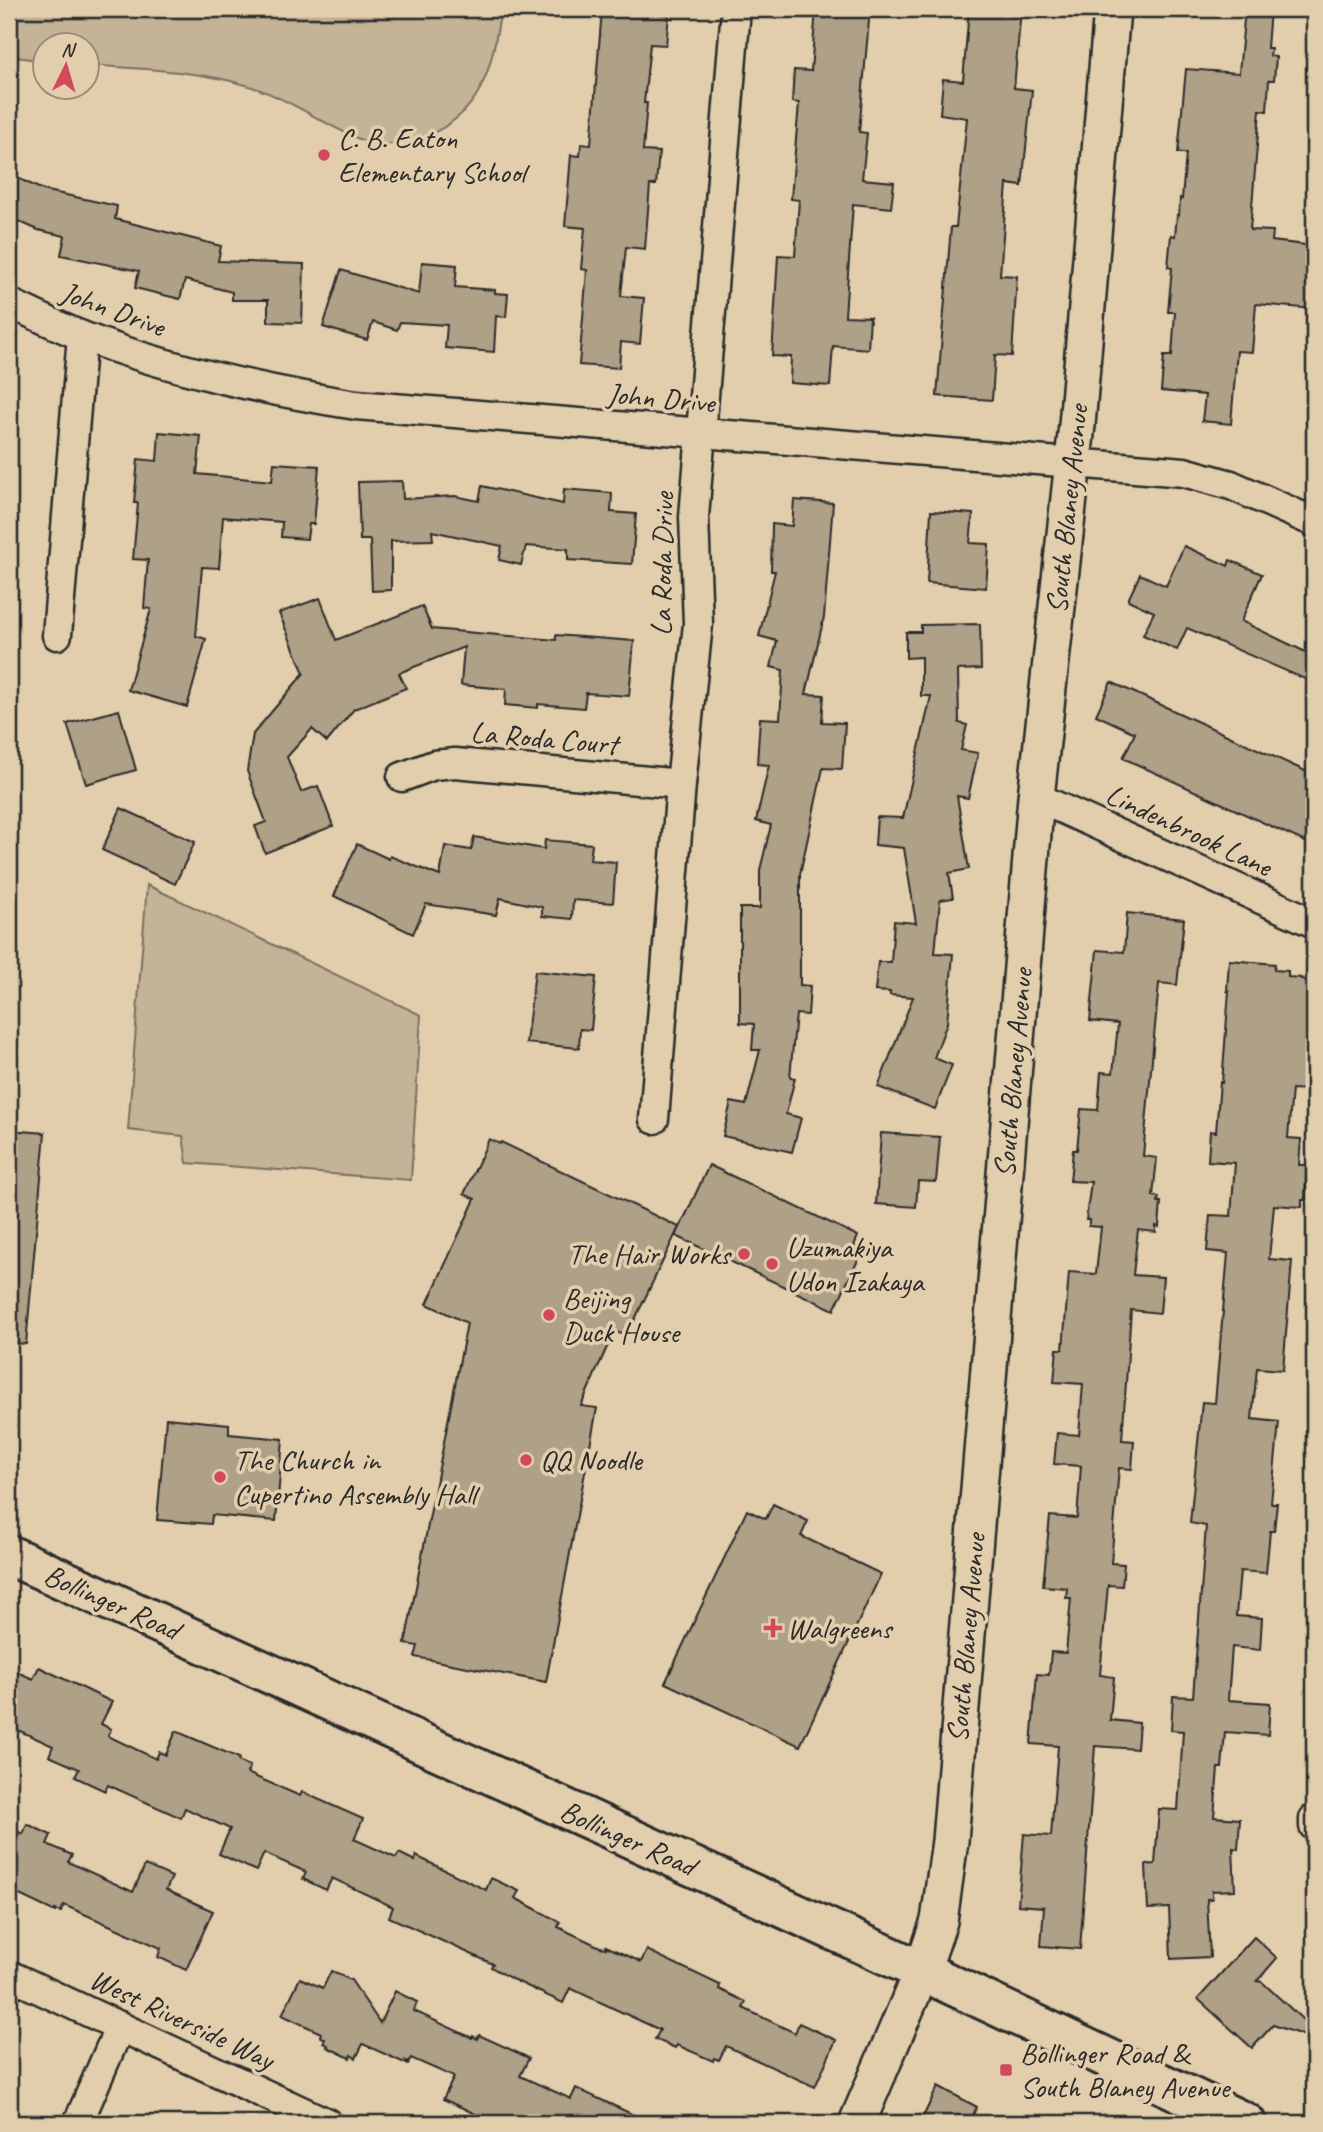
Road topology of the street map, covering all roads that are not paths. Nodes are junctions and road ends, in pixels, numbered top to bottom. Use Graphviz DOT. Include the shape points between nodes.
graph roads {
  1 [pos="736,9"];
  2 [pos="1112,9"];
  3 [pos="9,303"];
  4 [pos="82,336"];
  5 [pos="700,434"];
  6 [pos="1072,464"];
  7 [pos="1314,522"];
  8 [pos="57,635"];
  9 [pos="402,777"];
  10 [pos="681,784"];
  11 [pos="1036,797"];
  12 [pos="1314,923"];
  13 [pos="654,1119"];
  14 [pos="9,1555"];
  15 [pos="1314,1819"];
  16 [pos="1314,1826"];
  17 [pos="922,1972"];
  18 [pos="9,1975"];
  19 [pos="120,2026"];
  20 [pos="78,2123"];
  21 [pos="327,2123"];
  22 [pos="857,2123"];
  23 [pos="1246,2123"];
  1 -- 5 [label="street, La Roda Drive"];
  2 -- 6 [label="street, South Blaney Avenue"];
  3 -- 4 [label="street, John Drive"];
  4 -- 5 [label="street, John Drive" via="165,364 356,405"];
  4 -- 8 [label="street"];
  5 -- 6 [label="street, John Drive"];
  5 -- 10 [label="street, La Roda Drive" via="694,517 698,624"];
  6 -- 7 [label="street, John Drive" via="1184,472 1258,496"];
  6 -- 11 [label="street, South Blaney Avenue"];
  9 -- 10 [label="street, La Roda Court" via="455,763"];
  10 -- 13 [label="street, La Roda Drive"];
  11 -- 12 [label="street, Lindenbrook Lane"];
  11 -- 17 [label="street, South Blaney Avenue" via="950,1841 939,1921"];
  14 -- 17 [label="main road, Bollinger Road"];
  15 -- 16 [label="street"];
  17 -- 22 [label="street, South Blaney Avenue"];
  17 -- 23 [label="main road, Bollinger Road"];
  18 -- 19 [label="street, West Riverside Way"];
  19 -- 20 [label="street"];
  19 -- 21 [label="street, West Riverside Way"];
}
